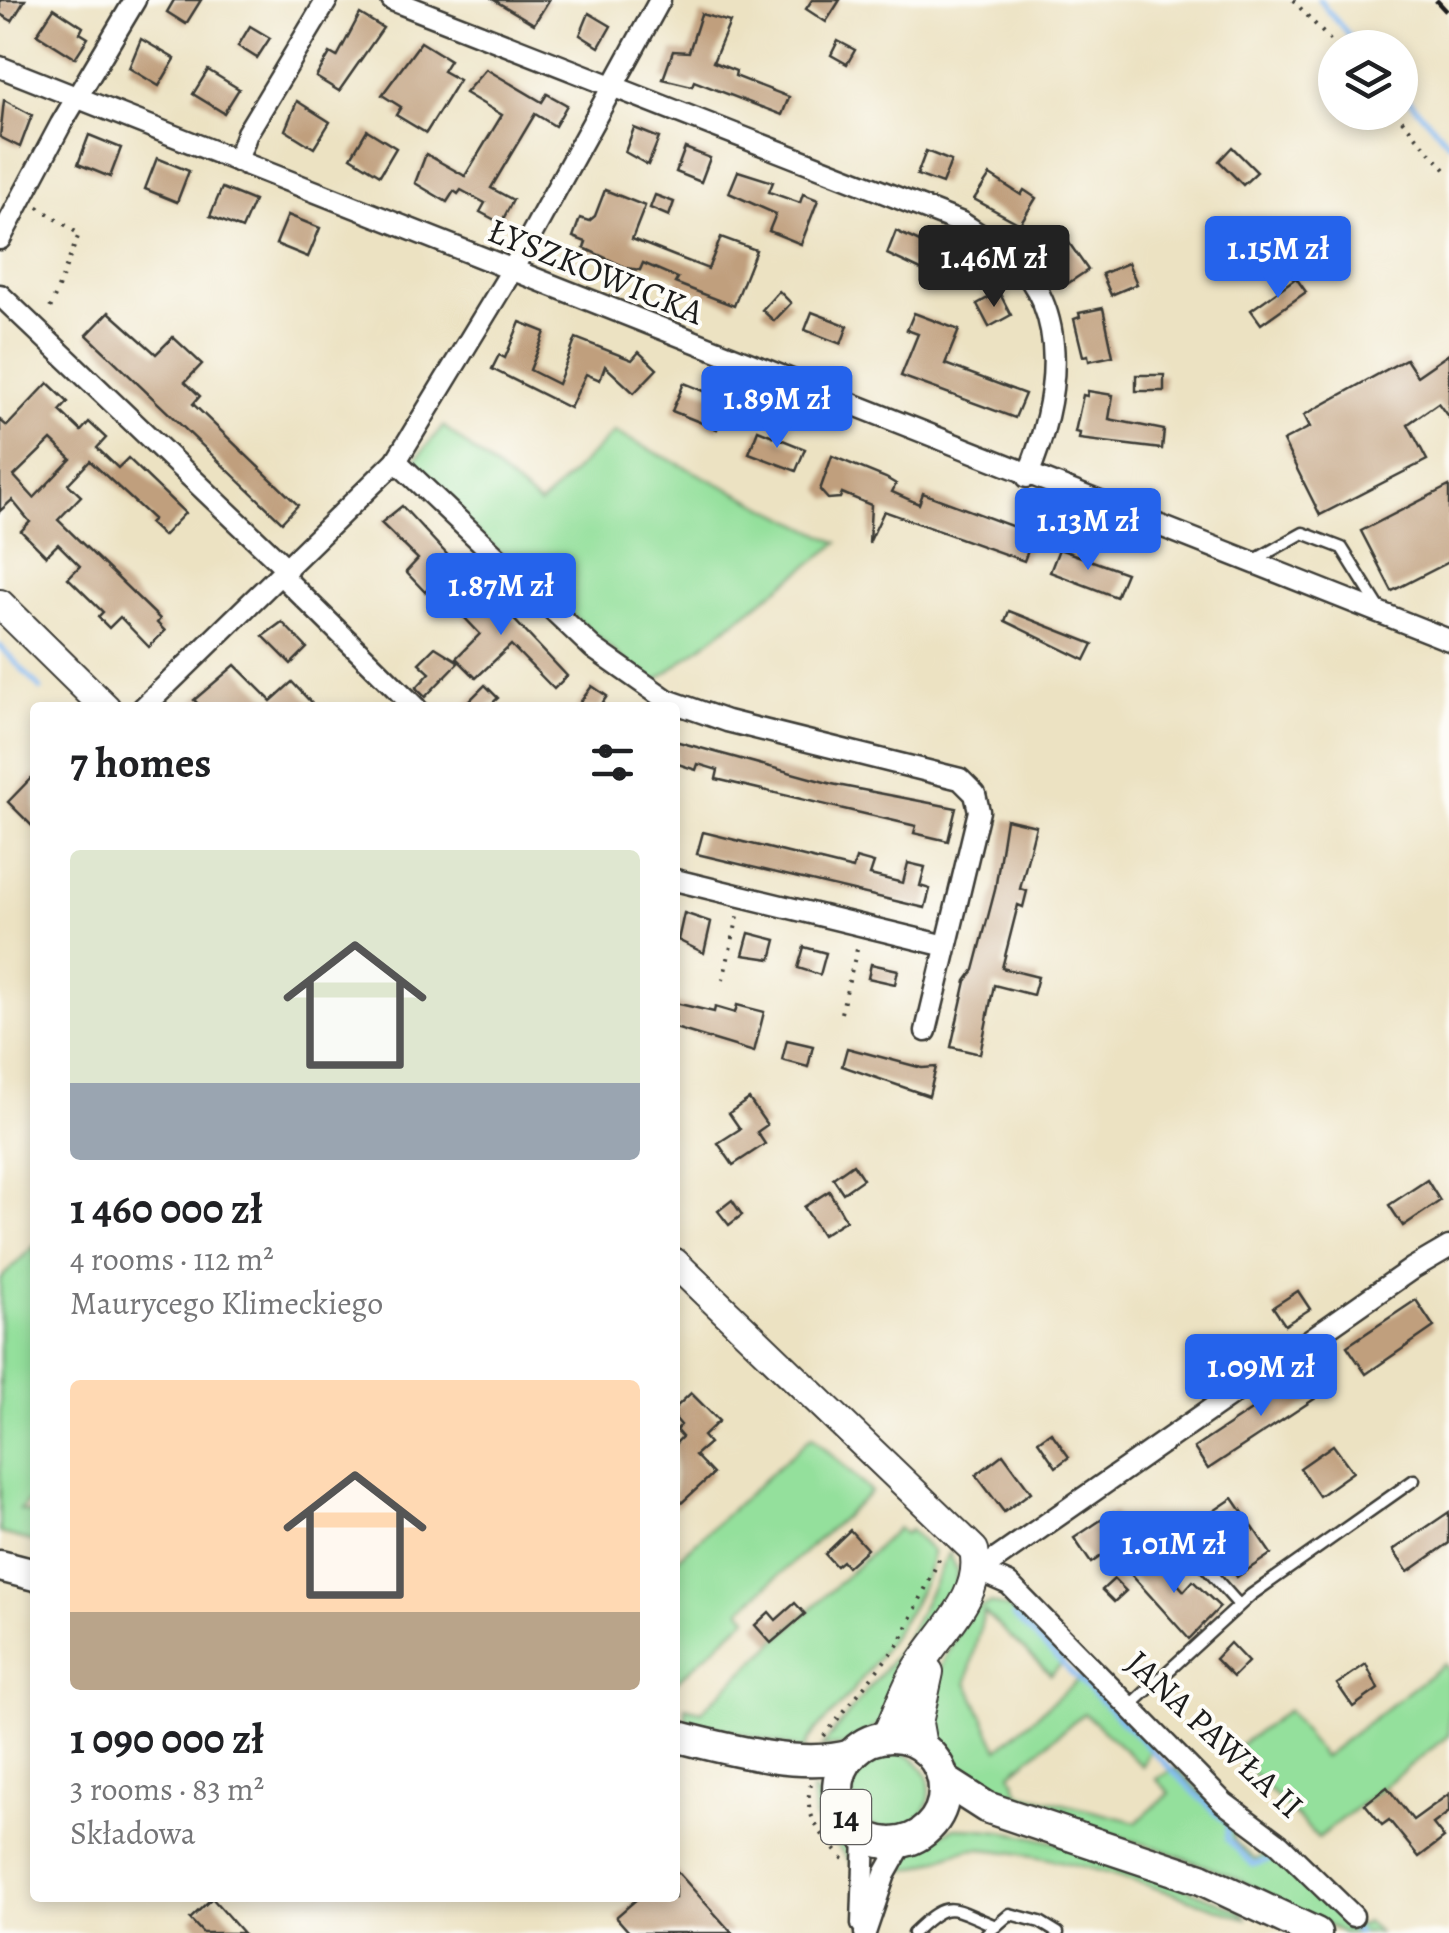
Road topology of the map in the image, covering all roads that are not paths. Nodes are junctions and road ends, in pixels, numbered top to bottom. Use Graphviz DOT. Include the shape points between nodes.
graph roads {
  1 [pos="136,0"];
  2 [pos="327,0"];
  3 [pos="392,0"];
  4 [pos="660,0"];
  5 [pos="0,66"];
  6 [pos="616,88"];
  7 [pos="76,97"];
  8 [pos="237,161"];
  9 [pos="0,239"];
  10 [pos="512,272"];
  11 [pos="0,295"];
  12 [pos="396,461"];
  13 [pos="1027,477"];
  14 [pos="1250,563"];
  15 [pos="284,572"];
  16 [pos="0,604"];
  17 [pos="1380,610"];
  18 [pos="1449,640"];
  19 [pos="100,702"];
  20 [pos="149,702"];
  21 [pos="410,702"];
  22 [pos="673,702"];
  23 [pos="680,705"];
  24 [pos="680,881"];
  25 [pos="946,946"];
  26 [pos="926,1032"];
  27 [pos="1449,1248"];
  28 [pos="680,1268"];
  29 [pos="1414,1480"];
  30 [pos="1175,1533"];
  31 [pos="0,1566"];
  32 [pos="979,1571"];
  33 [pos="30,1574"];
  34 [pos="1240,1605"];
  35 [pos="938,1641"];
  36 [pos="1129,1708"];
  37 [pos="680,1737"];
  38 [pos="885,1738"];
  39 [pos="922,1746"];
  40 [pos="852,1755"];
  41 [pos="814,1772"];
  42 [pos="944,1780"];
  43 [pos="841,1805"];
  44 [pos="934,1822"];
  45 [pos="1058,1833"];
  46 [pos="865,1836"];
  47 [pos="903,1842"];
  48 [pos="1353,1916"];
  49 [pos="991,1929"];
  50 [pos="863,1933"];
  51 [pos="913,1933"];
  52 [pos="1058,1933"];
  53 [pos="1316,1933"];
  1 -- 7 [label="street"];
  2 -- 8 [label="street"];
  3 -- 6 [label="street"];
  4 -- 6 [label="street"];
  5 -- 7 [label="street, ŁYSZKOWICKA"];
  6 -- 10 [label="street"];
  6 -- 13 [label="street" via="962,224 1009,256 1042,301 1057,366 1051,413"];
  7 -- 8 [label="street, ŁYSZKOWICKA"];
  7 -- 9 [label="street"];
  8 -- 10 [label="street, ŁYSZKOWICKA"];
  10 -- 12 [label="street"];
  10 -- 13 [label="street, ŁYSZKOWICKA"];
  11 -- 15 [label="street"];
  12 -- 15 [label="street"];
  12 -- 22 [label="street" via="593,648"];
  13 -- 14 [label="street, ŁYSZKOWICKA"];
  14 -- 17 [label="street, ŁYSZKOWICKA"];
  14 -- 17 [label="lane" via="1303,533 1342,548"];
  15 -- 20 [label="street"];
  15 -- 21 [label="street"];
  16 -- 19 [label="street"];
  17 -- 18 [label="street, ŁYSZKOWICKA"];
  23 -- 25 [label="street" via="960,780 975,794 979,811"];
  24 -- 25 [label="street"];
  25 -- 26 [label="street"];
  27 -- 32 [label="street"];
  28 -- 32 [label="street, JANA PAWŁA II" via="967,1540"];
  29 -- 34 [label="lane"];
  30 -- 34 [label="lane"];
  31 -- 33 [label="main road"];
  32 -- 35 [label="street"];
  32 -- 36 [label="street, JANA PAWŁA II" via="1009,1584"];
  34 -- 36 [label="lane"];
  35 -- 38 [label="street" via="910,1680"];
  35 -- 39 [label="street" via="918,1723"];
  36 -- 48 [label="street, JANA PAWŁA II"];
  37 -- 41 [label="main road, 14"];
  38 -- 39 [label="main road"];
  38 -- 40 [label="main road, 14"];
  39 -- 42 [label="main road"];
  40 -- 41 [label="main road, 14"];
  40 -- 43 [label="main road, 14" via="839,1788"];
  41 -- 43 [label="main road, 14"];
  42 -- 44 [label="main road"];
  42 -- 45 [label="main road" via="974,1801"];
  43 -- 46 [label="main road, 14"];
  44 -- 45 [label="main road"];
  44 -- 47 [label="main road, 14"];
  45 -- 53 [label="main road" via="1230,1890"];
  46 -- 47 [label="main road, 14"];
  46 -- 50 [label="street"];
  47 -- 50 [label="street"];
  49 -- 51 [label="lane" via="949,1907"];
  49 -- 52 [label="lane" via="1010,1914"];
}
